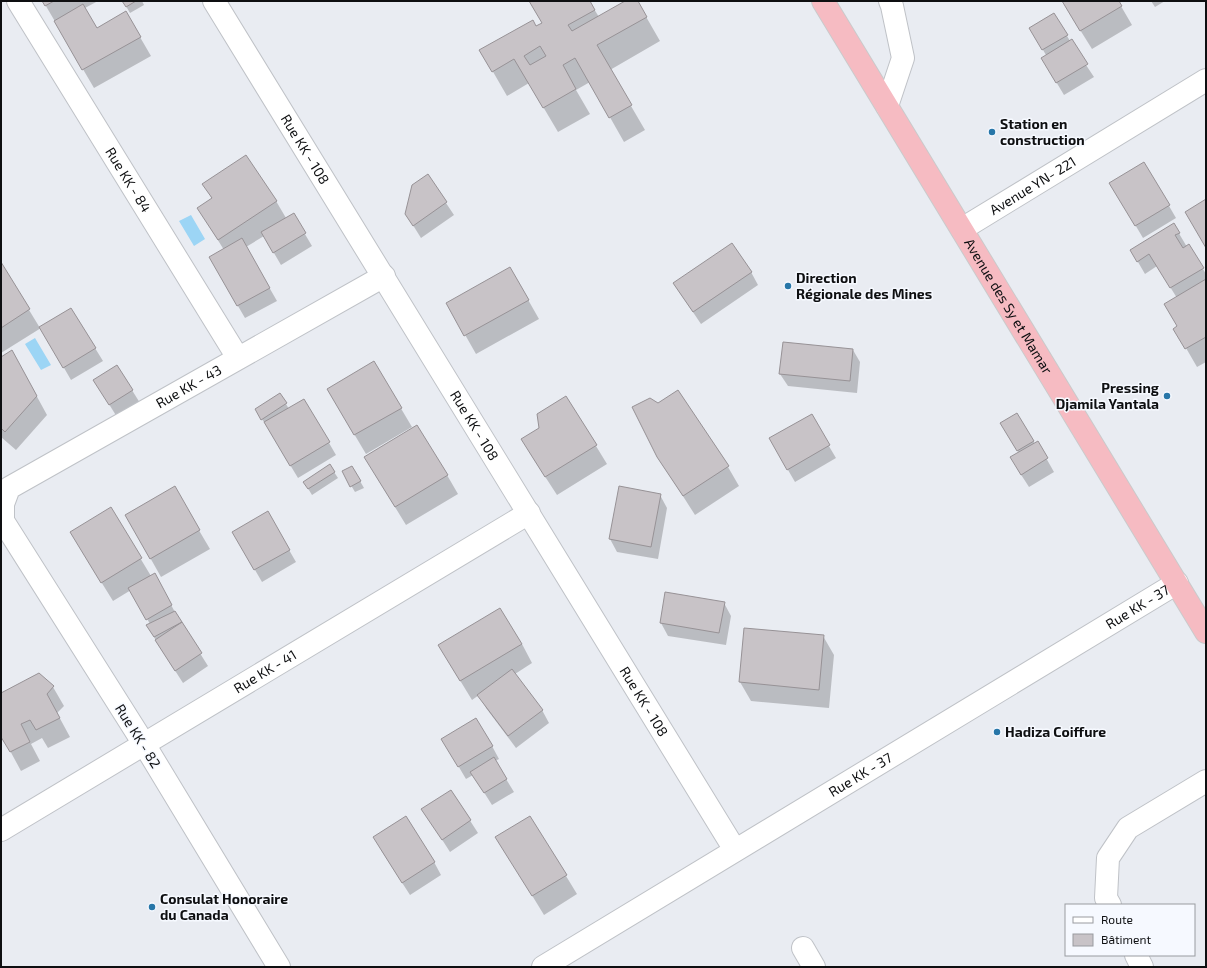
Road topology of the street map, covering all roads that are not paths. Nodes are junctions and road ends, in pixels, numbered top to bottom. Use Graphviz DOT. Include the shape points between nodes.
graph roads {
  1 [pos="18,1"];
  2 [pos="214,1"];
  3 [pos="823,1"];
  4 [pos="890,1"];
  5 [pos="1206,80"];
  6 [pos="887,106"];
  7 [pos="962,229"];
  8 [pos="384,276"];
  9 [pos="238,358"];
  10 [pos="3,504"];
  11 [pos="528,513"];
  12 [pos="1177,583"];
  13 [pos="1206,632"];
  14 [pos="144,744"];
  15 [pos="1206,781"];
  16 [pos="1,830"];
  17 [pos="735,850"];
  18 [pos="1109,904"];
  19 [pos="803,948"];
  20 [pos="1136,956"];
  21 [pos="279,967"];
  22 [pos="543,967"];
  23 [pos="814,967"];
  24 [pos="1142,967"];
  1 -- 9 [label="street, Rue KK - 84"];
  2 -- 8 [label="street, Rue KK - 108"];
  3 -- 6 [label="highway, Avenue des Sy et Mamar"];
  4 -- 6 [label="street" via="903,58"];
  5 -- 7 [label="street, Avenue YN- 221"];
  6 -- 7 [label="highway, Avenue des Sy et Mamar"];
  7 -- 12 [label="highway, Avenue des Sy et Mamar"];
  8 -- 9 [label="street, Rue KK - 43"];
  8 -- 11 [label="street, Rue KK - 108"];
  9 -- 10 [label="street, Rue KK - 43" via="9,488"];
  10 -- 14 [label="street, Rue KK - 82" via="3,521"];
  11 -- 14 [label="street, Rue KK - 41"];
  11 -- 17 [label="street, Rue KK - 108"];
  12 -- 13 [label="highway, Avenue des Sy et Mamar"];
  12 -- 17 [label="street, Rue KK - 37"];
  14 -- 16 [label="street, Rue KK - 41"];
  14 -- 21 [label="street, Rue KK - 82"];
  15 -- 18 [label="street" via="1128,828 1108,858 1106,898"];
  17 -- 22 [label="street, Rue KK - 37"];
  19 -- 23 [label="street"];
  20 -- 24 [label="street"];
}
